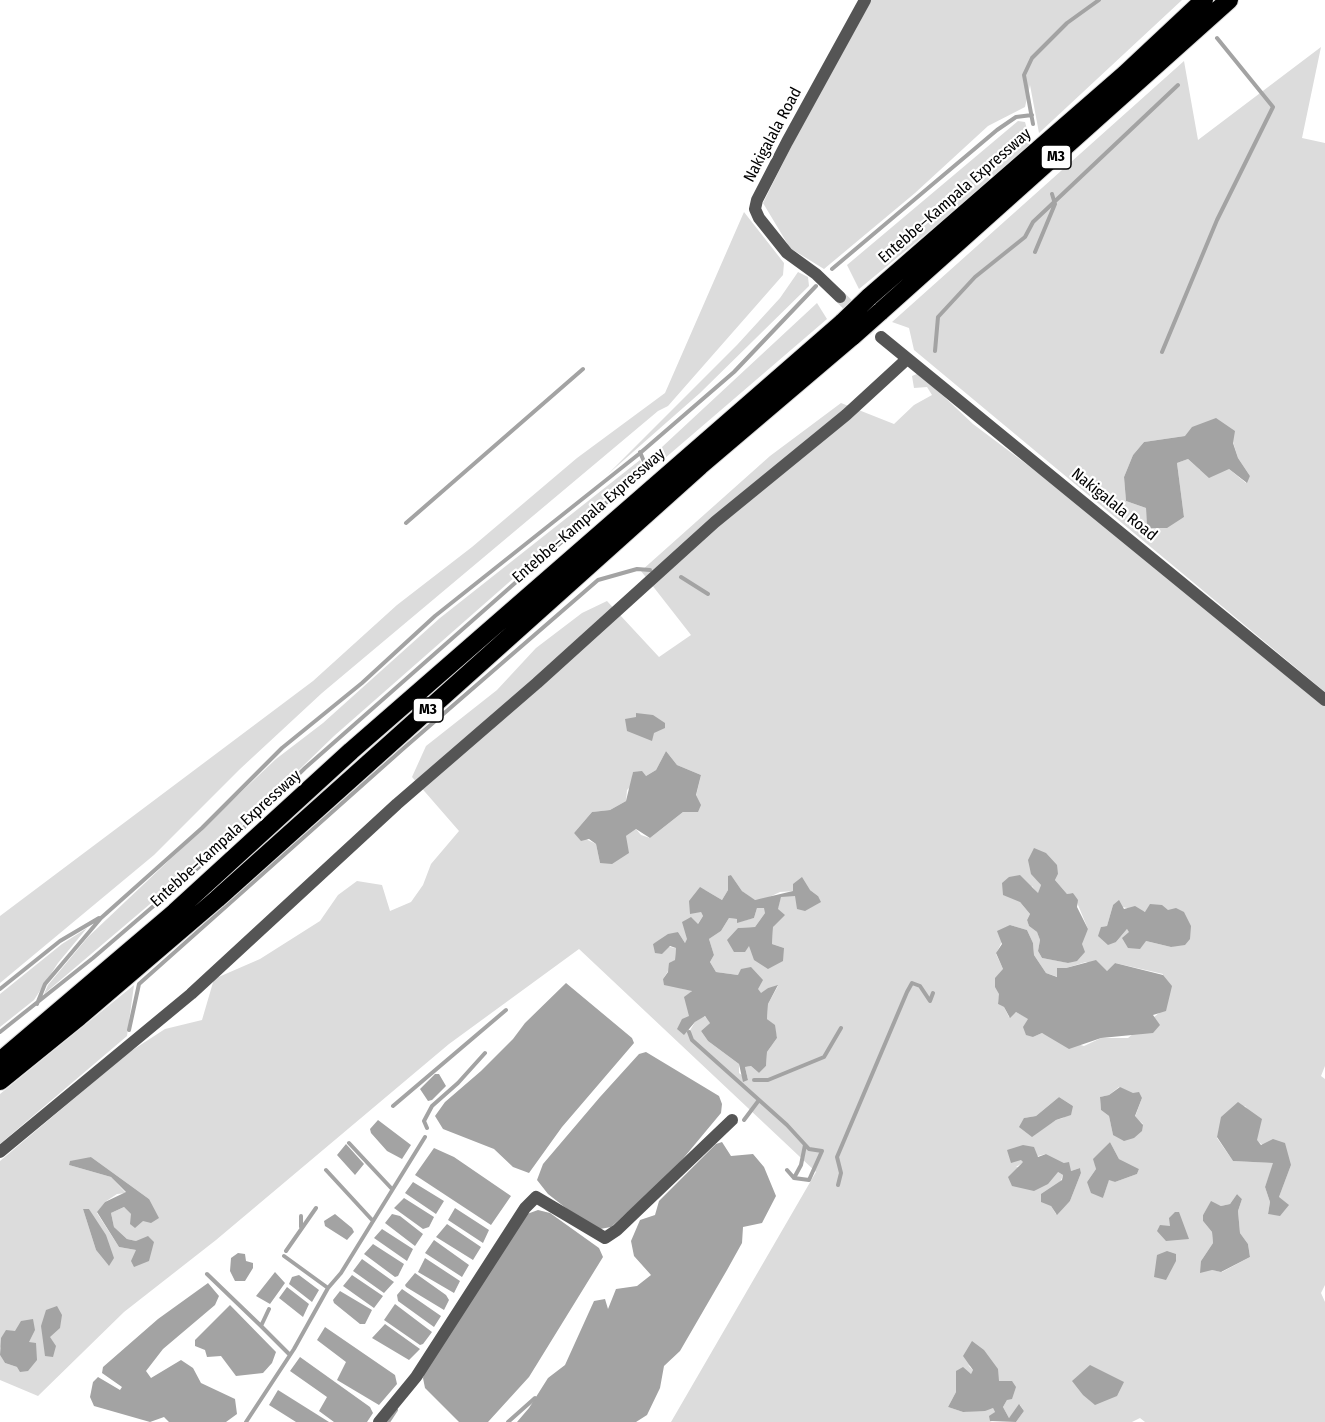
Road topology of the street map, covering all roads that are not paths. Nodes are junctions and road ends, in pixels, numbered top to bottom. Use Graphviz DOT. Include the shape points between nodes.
graph roads {
  1 [pos="865,0"];
  2 [pos="1204,0"];
  3 [pos="1229,0"];
  4 [pos="840,297"];
  5 [pos="848,329"];
  6 [pos="881,338"];
  7 [pos="907,358"];
  8 [pos="1325,700"];
  9 [pos="0,1061"];
  10 [pos="0,1081"];
  11 [pos="732,1120"];
  12 [pos="0,1152"];
  13 [pos="379,1422"];
  1 -- 4 [label="street, Nakigalala Road" via="755,208 787,253"];
  2 -- 5 [label="highway, Entebbe–Kampala Expressway / M3, bridge" via="1125,74 868,297"];
  3 -- 5 [label="highway, Entebbe–Kampala Expressway / M3, bridge" via="880,312"];
  5 -- 9 [label="highway, Entebbe–Kampala Expressway / M3" via="351,751 175,912"];
  5 -- 10 [label="highway, M3" via="209,906"];
  6 -- 7 [label="street, Nakigalala Road"];
  7 -- 8 [label="street, Nakigalala Road"];
  7 -- 12 [label="street" via="397,804 191,994"];
  11 -- 13 [label="street" via="605,1238 536,1197 525,1208 416,1377"];
}
